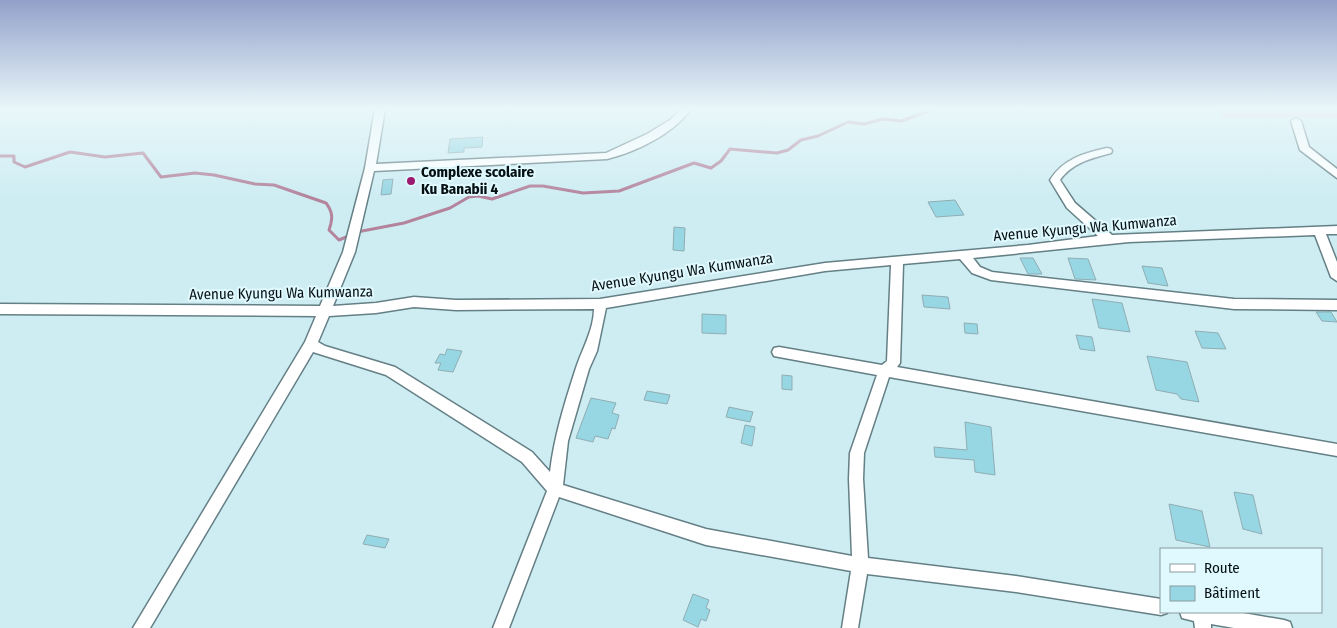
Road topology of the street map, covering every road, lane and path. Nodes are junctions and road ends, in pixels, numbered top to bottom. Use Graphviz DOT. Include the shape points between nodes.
graph roads {
  1 [pos="375,138"];
  2 [pos="647,138"];
  3 [pos="1301,138"];
  4 [pos="1107,151"];
  5 [pos="370,168"];
  6 [pos="1337,175"];
  7 [pos="1337,230"];
  8 [pos="1319,231"];
  9 [pos="1109,239"];
  10 [pos="963,255"];
  11 [pos="897,261"];
  12 [pos="1337,277"];
  13 [pos="600,304"];
  14 [pos="1337,305"];
  15 [pos="0,309"];
  16 [pos="325,311"];
  17 [pos="311,344"];
  18 [pos="779,352"];
  19 [pos="885,370"];
  20 [pos="1337,450"];
  21 [pos="555,488"];
  22 [pos="860,565"];
  23 [pos="1160,608"];
  24 [pos="1197,618"];
  25 [pos="141,628"];
  26 [pos="500,628"];
  27 [pos="850,628"];
  28 [pos="1284,628"];
  1 -- 5 [label="street"];
  2 -- 5 [label="street" via="620,153 607,156"];
  3 -- 6 [label="street" via="1304,148"];
  4 -- 9 [label="street" via="1073,162 1055,180 1066,200"];
  5 -- 16 [label="street" via="349,252"];
  7 -- 8 [label="street, Avenue Kyungu Wa Kumwanza"];
  8 -- 9 [label="street, Avenue Kyungu Wa Kumwanza"];
  8 -- 12 [label="street"];
  9 -- 10 [label="street, Avenue Kyungu Wa Kumwanza"];
  10 -- 11 [label="street, Avenue Kyungu Wa Kumwanza"];
  10 -- 14 [label="street" via="976,270 991,276 1234,304"];
  11 -- 13 [label="street, Avenue Kyungu Wa Kumwanza" via="788,272"];
  11 -- 19 [label="street" via="893,363"];
  13 -- 16 [label="street, Avenue Kyungu Wa Kumwanza" via="456,305 414,302"];
  13 -- 21 [label="street" via="590,351 561,441"];
  15 -- 16 [label="street, Avenue Kyungu Wa Kumwanza"];
  16 -- 17 [label="street"];
  17 -- 21 [label="street" via="390,371 527,457"];
  17 -- 25 [label="street"];
  18 -- 19 [label="street"];
  19 -- 20 [label="street"];
  19 -- 22 [label="street" via="857,453"];
  21 -- 22 [label="street" via="706,537"];
  21 -- 26 [label="street"];
  22 -- 23 [label="street" via="1016,584"];
  22 -- 27 [label="street"];
  24 -- 28 [label="street"];
}
